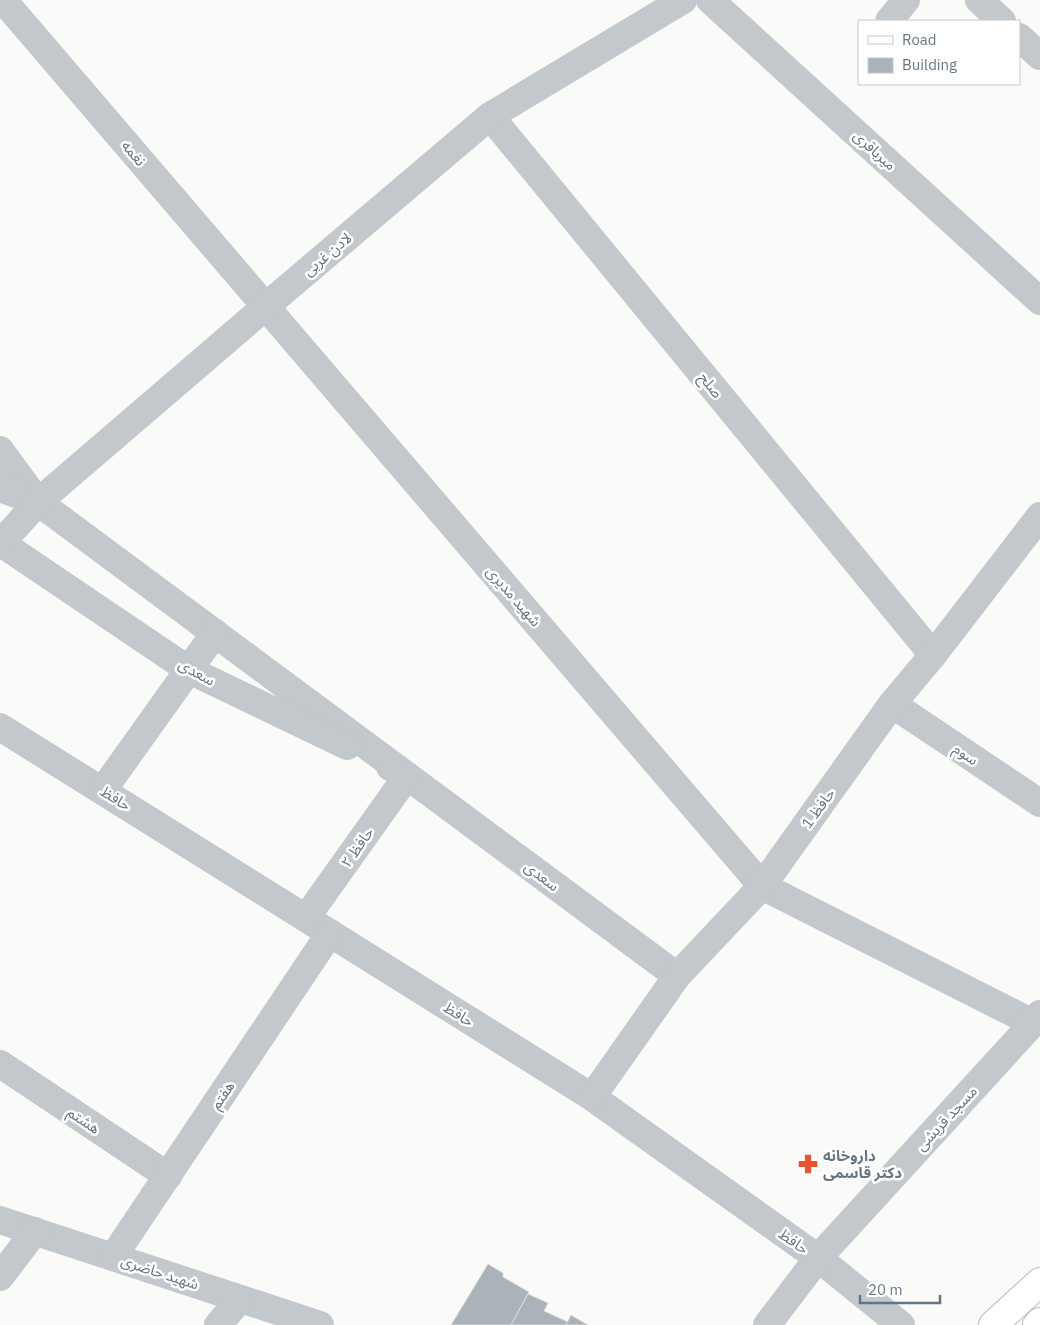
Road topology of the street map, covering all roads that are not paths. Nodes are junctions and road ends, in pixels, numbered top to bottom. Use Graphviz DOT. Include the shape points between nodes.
graph roads {
  1 [pos="3,0"];
  2 [pos="710,0"];
  3 [pos="906,0"];
  4 [pos="979,0"];
  5 [pos="670,3"];
  6 [pos="890,20"];
  7 [pos="1001,20"];
  8 [pos="1020,37"];
  9 [pos="1040,56"];
  10 [pos="490,116"];
  11 [pos="1040,301"];
  12 [pos="265,306"];
  13 [pos="0,450"];
  14 [pos="0,488"];
  15 [pos="38,502"];
  16 [pos="1040,516"];
  17 [pos="0,543"];
  18 [pos="215,634"];
  19 [pos="933,654"];
  20 [pos="188,670"];
  21 [pos="892,704"];
  22 [pos="0,727"];
  23 [pos="407,776"];
  24 [pos="103,790"];
  25 [pos="1040,804"];
  26 [pos="762,886"];
  27 [pos="306,918"];
  28 [pos="330,933"];
  29 [pos="677,976"];
  30 [pos="1037,1019"];
  31 [pos="0,1064"];
  32 [pos="592,1097"];
  33 [pos="168,1176"];
  34 [pos="0,1220"];
  35 [pos="35,1231"];
  36 [pos="113,1257"];
  37 [pos="818,1258"];
  38 [pos="0,1277"];
  39 [pos="1040,1282"];
  40 [pos="240,1299"];
  41 [pos="1040,1322"];
  42 [pos="218,1325"];
  43 [pos="320,1325"];
  44 [pos="768,1325"];
  45 [pos="901,1325"];
  46 [pos="993,1325"];
  47 [pos="1036,1325"];
  1 -- 12 [label="street, نغمه"];
  2 -- 11 [label="street, میرباقری"];
  3 -- 6 [label="street"];
  4 -- 7 [label="street"];
  5 -- 10 [label="street, لادن غربی"];
  8 -- 9 [label="street"];
  10 -- 12 [label="street, لادن غربی"];
  10 -- 19 [label="street, صلح"];
  12 -- 15 [label="street, لادن غربی"];
  12 -- 26 [label="street, شهید مدیری"];
  13 -- 15 [label="street"];
  14 -- 15 [label="street"];
  15 -- 17 [label="street, لادن غربی"];
  15 -- 18 [label="street, سعدی"];
  16 -- 19 [label="street, حافظ 1"];
  17 -- 20 [label="street, سعدی"];
  18 -- 20 [label="street"];
  18 -- 23 [label="street, سعدی"];
  19 -- 21 [label="street, حافظ 1"];
  20 -- 23 [label="street, سعدی"];
  20 -- 24 [label="street"];
  21 -- 25 [label="street, سوم"];
  21 -- 26 [label="street, حافظ 1"];
  22 -- 24 [label="street, حافظ"];
  23 -- 27 [label="street, حافظ ۲"];
  23 -- 29 [label="street, سعدی"];
  24 -- 27 [label="street, حافظ"];
  26 -- 29 [label="street, حافظ 1"];
  26 -- 30 [label="street, مسجد قریشی"];
  27 -- 28 [label="street, حافظ"];
  28 -- 32 [label="street, حافظ"];
  28 -- 33 [label="street, هفتم"];
  29 -- 32 [label="street, حافظ 1"];
  30 -- 37 [label="street, مسجد قریشی"];
  31 -- 33 [label="street, هشتم"];
  32 -- 37 [label="street, حافظ"];
  33 -- 36 [label="street, هفتم"];
  34 -- 35 [label="street, شهید حاضری"];
  35 -- 36 [label="street, شهید حاضری"];
  35 -- 38 [label="street"];
  36 -- 40 [label="street, شهید حاضری"];
  37 -- 44 [label="street, مسجد قریشی"];
  37 -- 45 [label="street, حافظ"];
  39 -- 46 [label="main road"];
  40 -- 42 [label="street"];
  40 -- 43 [label="street, شهید حاضری"];
  41 -- 47 [label="main road"];
}
